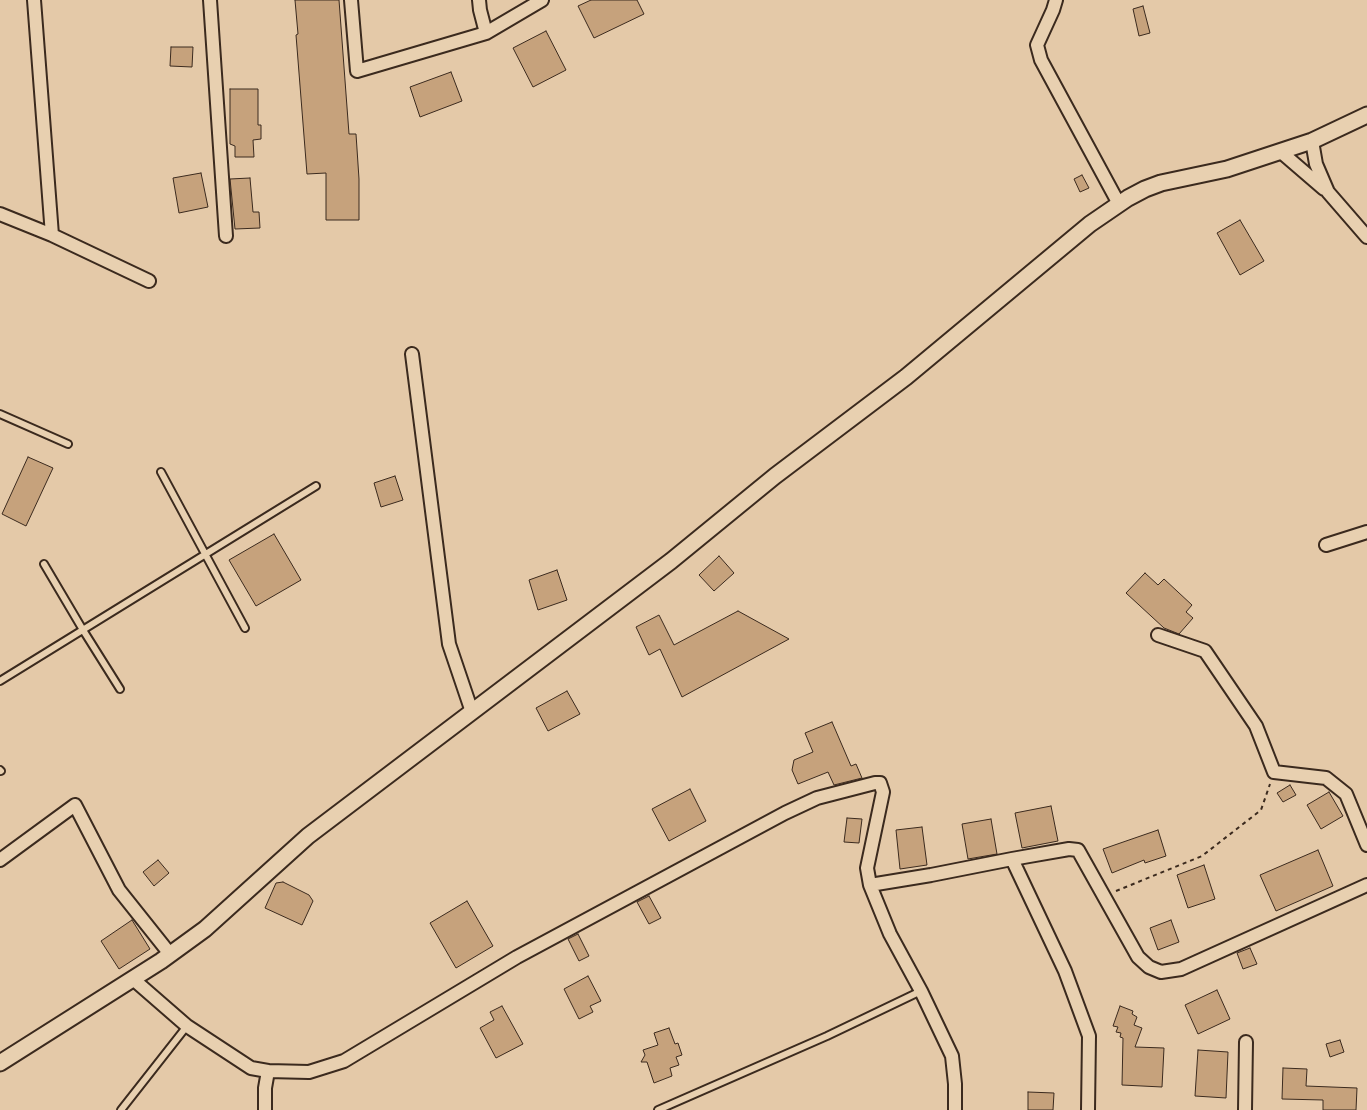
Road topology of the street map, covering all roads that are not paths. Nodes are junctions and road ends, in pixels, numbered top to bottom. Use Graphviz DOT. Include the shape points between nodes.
graph roads {
  1 [pos="34,0"];
  2 [pos="210,0"];
  3 [pos="351,0"];
  4 [pos="479,0"];
  5 [pos="542,0"];
  6 [pos="1056,0"];
  7 [pos="486,33"];
  8 [pos="1367,115"];
  9 [pos="1312,141"];
  10 [pos="1281,152"];
  11 [pos="1328,192"];
  12 [pos="1120,204"];
  13 [pos="0,214"];
  14 [pos="52,235"];
  15 [pos="226,236"];
  16 [pos="1367,237"];
  17 [pos="148,281"];
  18 [pos="412,354"];
  19 [pos="0,414"];
  20 [pos="68,444"];
  21 [pos="161,472"];
  22 [pos="316,486"];
  23 [pos="1367,532"];
  24 [pos="1326,545"];
  25 [pos="205,555"];
  26 [pos="44,564"];
  27 [pos="244,628"];
  28 [pos="83,630"];
  29 [pos="1158,636"];
  30 [pos="0,681"];
  31 [pos="120,689"];
  32 [pos="472,712"];
  33 [pos="1367,845"];
  34 [pos="1012,859"];
  35 [pos="0,860"];
  36 [pos="870,885"];
  37 [pos="1367,885"];
  38 [pos="170,954"];
  39 [pos="132,979"];
  40 [pos="921,991"];
  41 [pos="186,1026"];
  42 [pos="1246,1042"];
  43 [pos="0,1063"];
  44 [pos="268,1071"];
  45 [pos="121,1110"];
  46 [pos="265,1110"];
  47 [pos="658,1110"];
  48 [pos="955,1110"];
  49 [pos="1088,1110"];
  50 [pos="1245,1110"];
  1 -- 14 [label="street"];
  2 -- 15 [label="street"];
  3 -- 7 [label="street" via="357,71"];
  4 -- 7 [label="street"];
  5 -- 7 [label="street"];
  6 -- 12 [label="street" via="1037,45 1041,60"];
  8 -- 9 [label="street"];
  9 -- 10 [label="street"];
  9 -- 11 [label="street" via="1316,164"];
  10 -- 11 [label="street"];
  10 -- 12 [label="street" via="1227,169 1161,183"];
  11 -- 16 [label="street"];
  12 -- 32 [label="street" via="1075,236 906,377"];
  13 -- 14 [label="street"];
  14 -- 17 [label="street"];
  18 -- 32 [label="street" via="449,644"];
  19 -- 20 [label="lane"];
  21 -- 25 [label="lane"];
  22 -- 25 [label="lane"];
  23 -- 24 [label="street"];
  25 -- 27 [label="lane"];
  25 -- 28 [label="lane"];
  26 -- 28 [label="lane"];
  28 -- 30 [label="lane"];
  28 -- 31 [label="lane"];
  29 -- 33 [label="street" via="1205,651 1256,726 1274,772 1326,778 1346,794"];
  32 -- 38 [label="street" via="308,836 205,929"];
  34 -- 36 [label="street"];
  34 -- 37 [label="street" via="1078,850 1138,957 1161,972 1181,969"];
  34 -- 49 [label="street" via="1065,970 1089,1036"];
  35 -- 38 [label="street" via="75,805 119,890"];
  36 -- 40 [label="street" via="890,934"];
  36 -- 44 [label="street" via="867,868 883,792 880,783 817,798 785,813 517,957 344,1061 308,1072"];
  38 -- 39 [label="street"];
  39 -- 41 [label="street"];
  39 -- 43 [label="street"];
  40 -- 47 [label="lane"];
  40 -- 48 [label="street" via="952,1056"];
  41 -- 44 [label="street" via="251,1068"];
  41 -- 45 [label="lane"];
  42 -- 50 [label="street"];
  44 -- 46 [label="street"];
}
